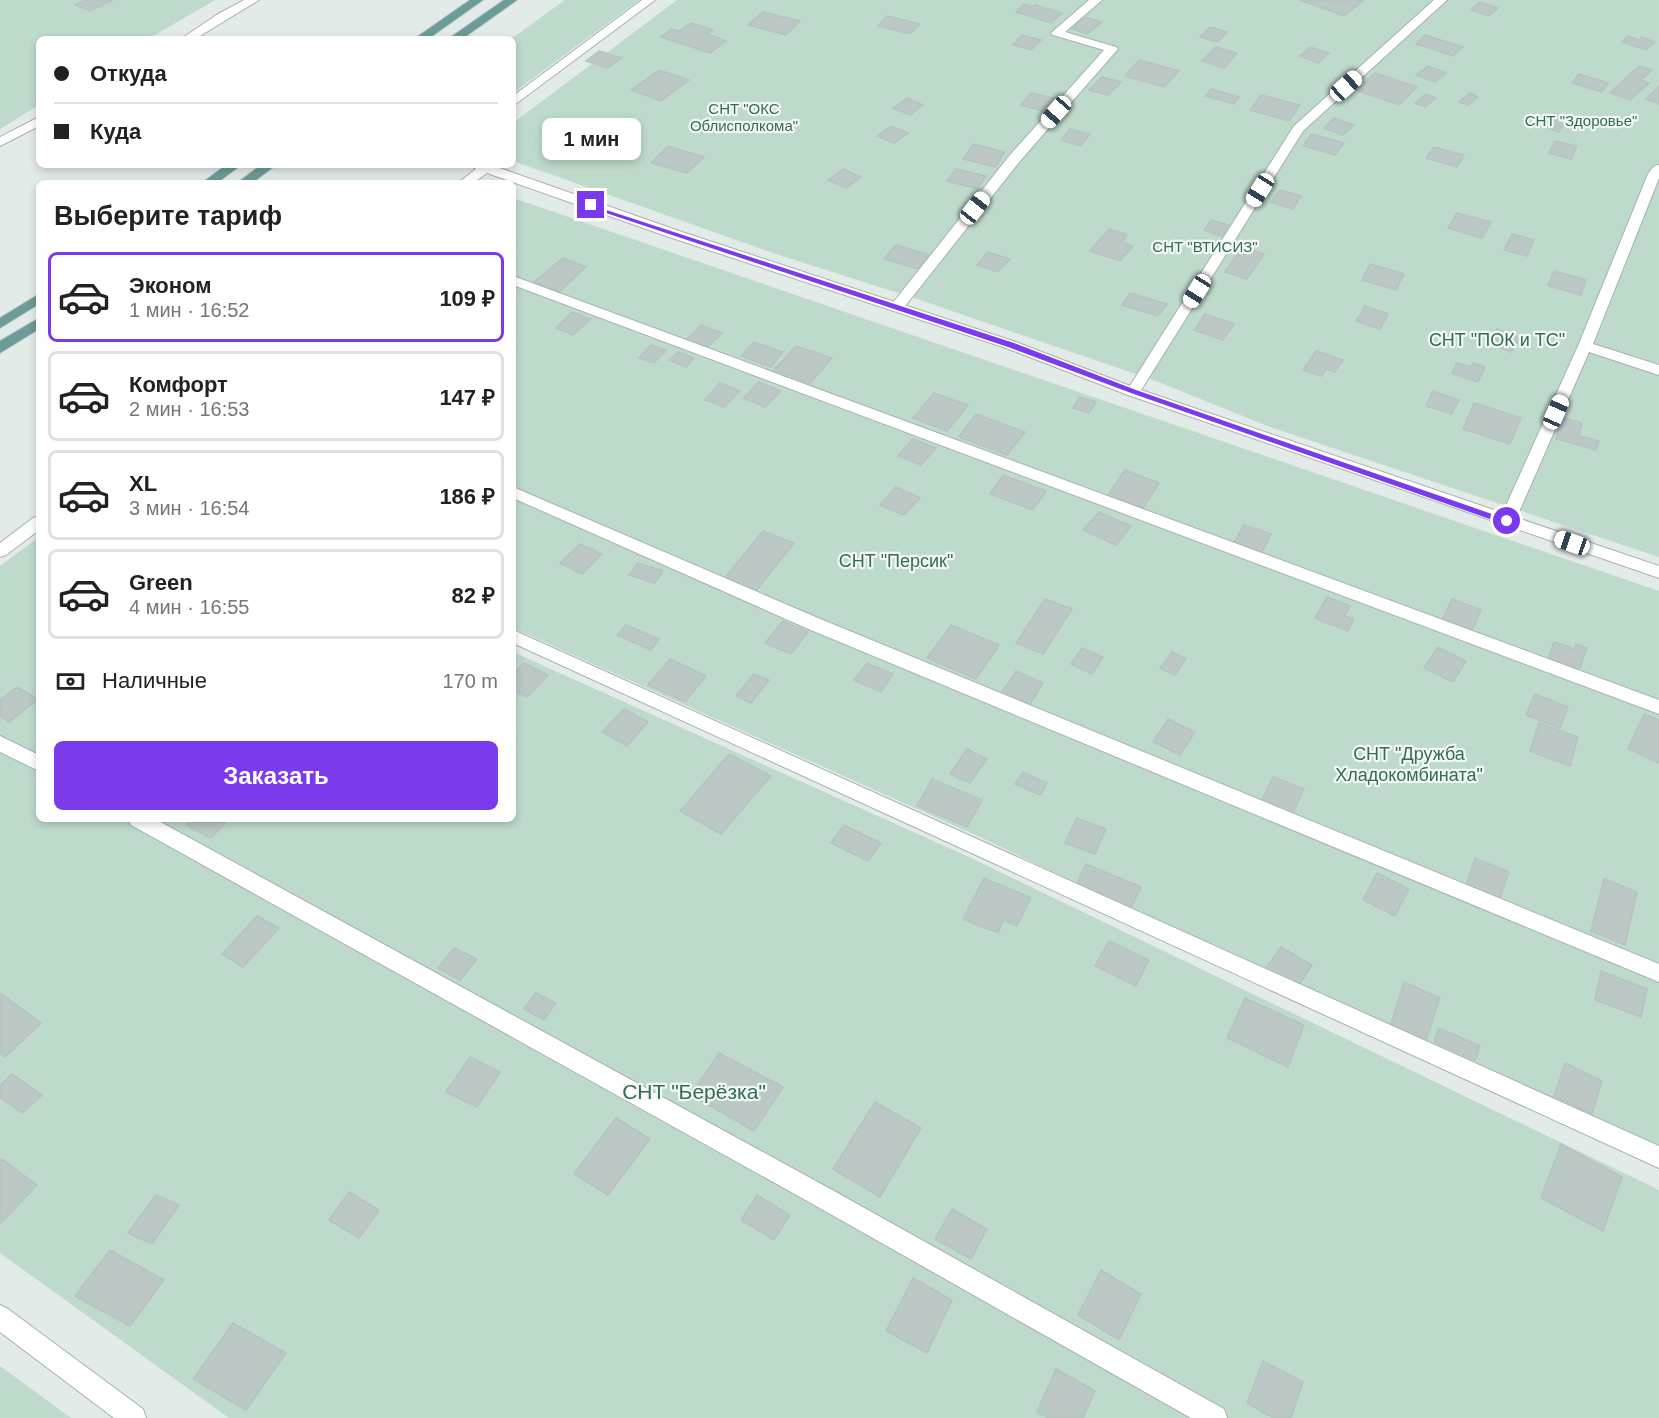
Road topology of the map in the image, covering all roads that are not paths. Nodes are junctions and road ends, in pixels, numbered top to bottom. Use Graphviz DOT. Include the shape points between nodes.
graph roads {
  1 [pos="253,0"];
  2 [pos="477,0"];
  3 [pos="511,0"];
  4 [pos="649,0"];
  5 [pos="1096,0"];
  6 [pos="1441,0"];
  7 [pos="192,36"];
  8 [pos="424,36"];
  9 [pos="458,36"];
  10 [pos="516,100"];
  11 [pos="36,123"];
  12 [pos="0,142"];
  13 [pos="230,168"];
  14 [pos="266,168"];
  15 [pos="480,168"];
  16 [pos="484,168"];
  17 [pos="1659,169"];
  18 [pos="212,180"];
  19 [pos="248,180"];
  20 [pos="467,180"];
  21 [pos="516,281"];
  22 [pos="36,300"];
  23 [pos="897,307"];
  24 [pos="0,324"];
  25 [pos="36,324"];
  26 [pos="1585,346"];
  27 [pos="0,348"];
  28 [pos="1659,369"];
  29 [pos="1133,392"];
  30 [pos="516,493"];
  31 [pos="1507,521"];
  32 [pos="36,524"];
  33 [pos="0,551"];
  34 [pos="1659,572"];
  35 [pos="516,637"];
  36 [pos="1659,707"];
  37 [pos="0,743"];
  38 [pos="36,762"];
  39 [pos="143,822"];
  40 [pos="1659,973"];
  41 [pos="1659,1157"];
  42 [pos="0,1317"];
  43 [pos="134,1418"];
  44 [pos="1215,1418"];
  1 -- 7 [label="street"];
  2 -- 8 [label="main road"];
  3 -- 9 [label="main road"];
  4 -- 10 [label="street"];
  5 -- 23 [label="street" via="1057,33 1112,50 1015,158"];
  6 -- 29 [label="street" via="1298,129"];
  11 -- 12 [label="street"];
  13 -- 18 [label="main road"];
  14 -- 19 [label="main road"];
  15 -- 20 [label="street"];
  16 -- 23 [label="street"];
  17 -- 26 [label="street"];
  21 -- 36 [label="street"];
  22 -- 24 [label="main road"];
  23 -- 29 [label="street"];
  25 -- 27 [label="main road"];
  26 -- 28 [label="street"];
  26 -- 31 [label="street"];
  29 -- 31 [label="street"];
  30 -- 40 [label="street" via="823,628"];
  31 -- 34 [label="street"];
  32 -- 33 [label="street"];
  35 -- 41 [label="street"];
  37 -- 38 [label="street"];
  39 -- 44 [label="street" via="826,1198"];
  42 -- 43 [label="street"];
}
